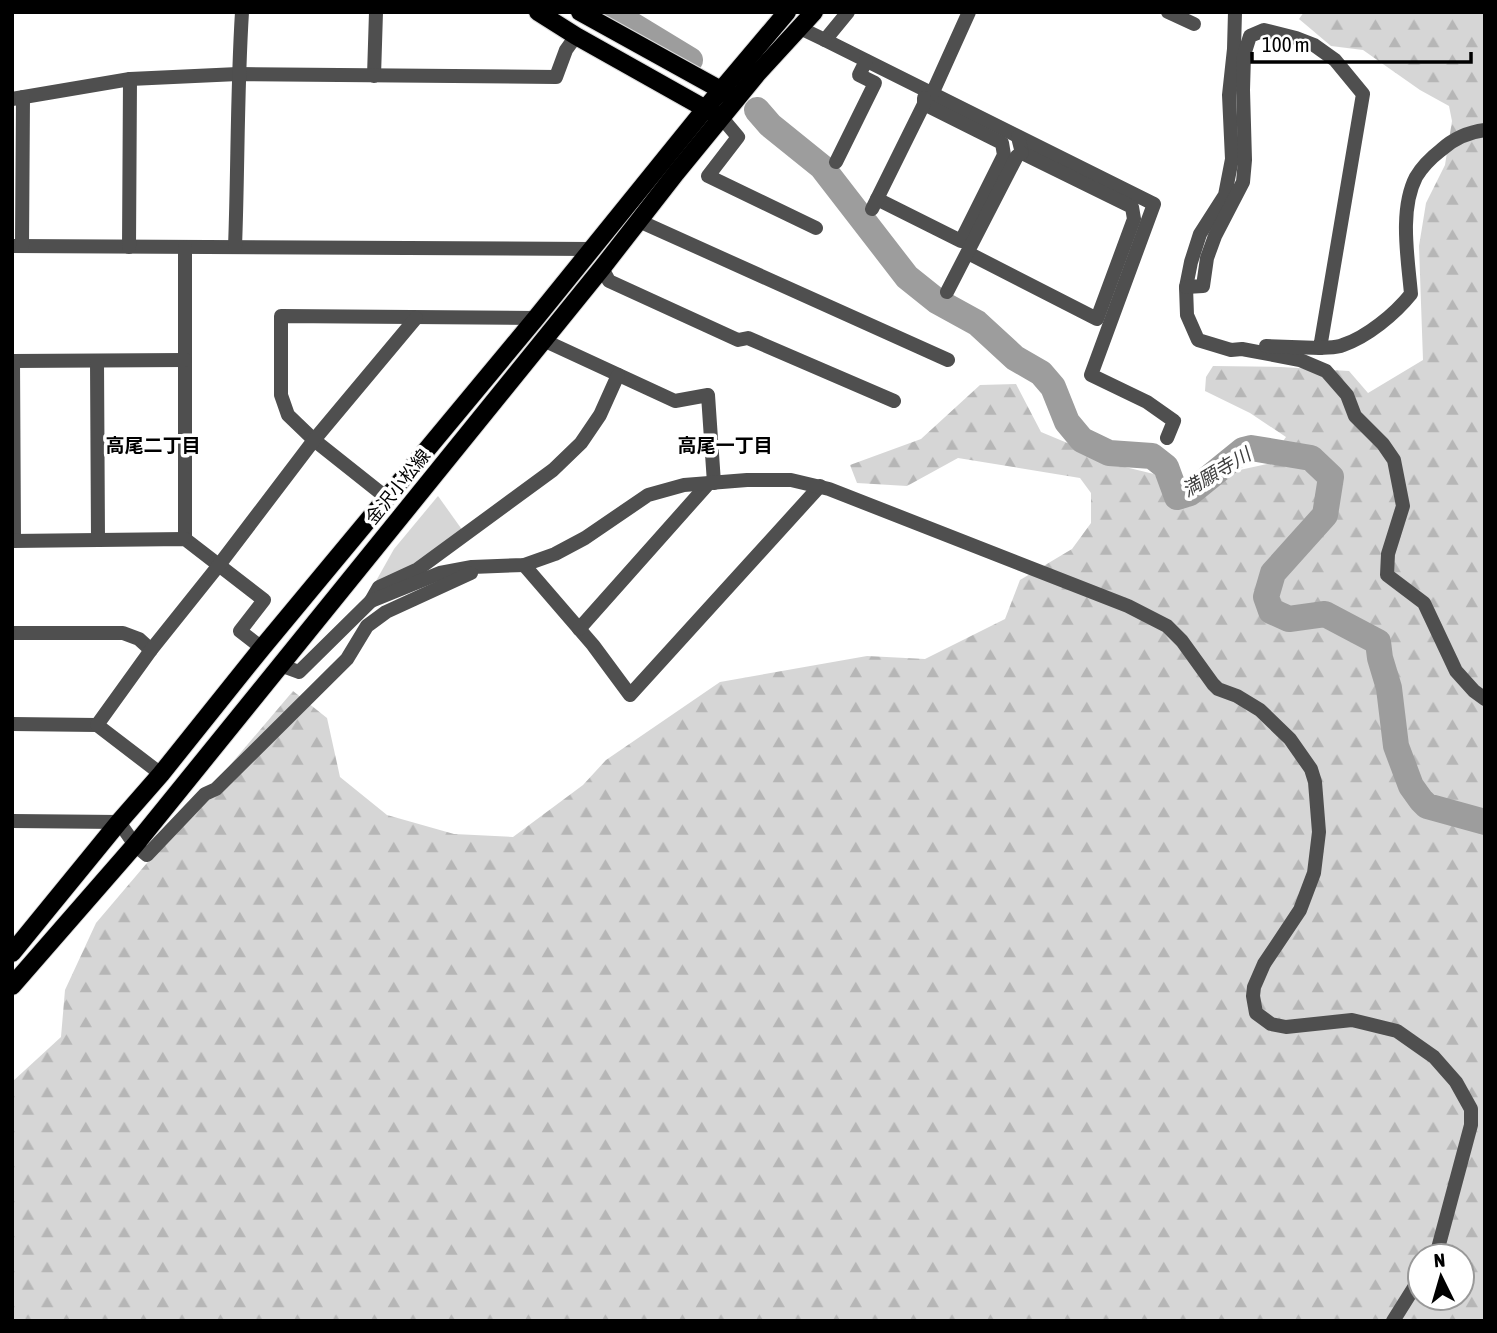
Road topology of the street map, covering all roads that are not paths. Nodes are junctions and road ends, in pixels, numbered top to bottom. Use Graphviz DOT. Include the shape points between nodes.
graph roads {
  1 [pos="242,12"];
  2 [pos="376,12"];
  3 [pos="538,12"];
  4 [pos="580,12"];
  5 [pos="814,12"];
  6 [pos="848,12"];
  7 [pos="969,12"];
  8 [pos="1168,12"];
  9 [pos="1235,12"];
  10 [pos="781,14"];
  11 [pos="1194,24"];
  12 [pos="800,28"];
  13 [pos="576,36"];
  14 [pos="825,40"];
  15 [pos="866,61"];
  16 [pos="238,74"];
  17 [pos="374,76"];
  18 [pos="130,79"];
  19 [pos="721,90"];
  20 [pos="927,96"];
  21 [pos="17,98"];
  22 [pos="737,100"];
  23 [pos="706,108"];
  24 [pos="722,118"];
  25 [pos="1485,131"];
  26 [pos="1018,137"];
  27 [pos="1022,153"];
  28 [pos="836,162"];
  29 [pos="639,221"];
  30 [pos="816,228"];
  31 [pos="17,246"];
  32 [pos="129,247"];
  33 [pos="185,247"];
  34 [pos="235,247"];
  35 [pos="592,249"];
  36 [pos="968,253"];
  37 [pos="602,268"];
  38 [pos="1186,287"];
  39 [pos="947,292"];
  40 [pos="416,318"];
  41 [pos="536,318"];
  42 [pos="543,340"];
  43 [pos="1320,348"];
  44 [pos="1252,351"];
  45 [pos="948,359"];
  46 [pos="185,360"];
  47 [pos="13,361"];
  48 [pos="97,361"];
  49 [pos="618,375"];
  50 [pos="894,401"];
  51 [pos="1167,438"];
  52 [pos="314,440"];
  53 [pos="711,484"];
  54 [pos="821,486"];
  55 [pos="387,498"];
  56 [pos="185,539"];
  57 [pos="98,540"];
  58 [pos="13,541"];
  59 [pos="219,565"];
  60 [pos="524,565"];
  61 [pos="484,567"];
  62 [pos="371,601"];
  63 [pos="579,629"];
  64 [pos="12,633"];
  65 [pos="262,648"];
  66 [pos="151,650"];
  67 [pos="280,665"];
  68 [pos="1485,699"];
  69 [pos="12,724"];
  70 [pos="97,725"];
  71 [pos="161,774"];
  72 [pos="12,821"];
  73 [pos="119,821"];
  74 [pos="135,845"];
  75 [pos="12,953"];
  76 [pos="12,986"];
  77 [pos="1440,1242"];
  78 [pos="1406,1300"];
  79 [pos="1393,1321"];
  1 -- 16 [label="street"];
  2 -- 17 [label="street"];
  3 -- 13 [label="main road"];
  4 -- 19 [label="main road"];
  5 -- 12 [label="main road, 金沢小松線"];
  6 -- 14 [label="street"];
  7 -- 20 [label="street"];
  8 -- 11 [label="street"];
  9 -- 38 [label="street" via="1229,94 1231,159 1225,195 1200,234"];
  10 -- 19 [label="main road, 金沢小松線"];
  12 -- 14 [label="street"];
  12 -- 22 [label="main road, 金沢小松線"];
  13 -- 17 [label="street" via="556,77"];
  13 -- 23 [label="main road"];
  14 -- 15 [label="street"];
  15 -- 20 [label="street"];
  15 -- 28 [label="street" via="859,75 875,83"];
  16 -- 17 [label="street"];
  16 -- 18 [label="street"];
  16 -- 34 [label="street"];
  18 -- 21 [label="street"];
  18 -- 32 [label="street"];
  19 -- 22 [label="main road"];
  19 -- 23 [label="main road, 金沢小松線"];
  20 -- 20 [label="street" via="875,204 961,241 1004,155 1002,143"];
  20 -- 26 [label="street"];
  21 -- 31 [label="street"];
  22 -- 24 [label="main road, 金沢小松線"];
  23 -- 24 [label="main road"];
  23 -- 35 [label="main road, 金沢小松線"];
  24 -- 29 [label="main road, 金沢小松線"];
  24 -- 30 [label="street" via="738,137 708,176"];
  25 -- 43 [label="street" via="1450,142 1416,176 1406,228 1411,294 1398,310 1360,337 1341,346"];
  26 -- 27 [label="street"];
  26 -- 51 [label="street" via="1154,204 1091,375 1147,402 1174,421"];
  27 -- 36 [label="street"];
  27 -- 36 [label="street" via="1132,207 1134,219 1097,319"];
  29 -- 37 [label="main road, 金沢小松線"];
  29 -- 45 [label="street"];
  31 -- 32 [label="street"];
  32 -- 33 [label="street"];
  33 -- 34 [label="street"];
  33 -- 46 [label="street"];
  34 -- 35 [label="street"];
  35 -- 41 [label="main road, 金沢小松線"];
  36 -- 39 [label="street"];
  37 -- 42 [label="main road, 金沢小松線"];
  37 -- 50 [label="street" via="609,281 738,340 748,338"];
  38 -- 43 [label="street" via="1203,286 1215,236 1243,182 1244,55 1250,36 1264,30 1314,45 1335,60 1363,94"];
  38 -- 44 [label="street" via="1187,315 1198,340"];
  40 -- 41 [label="street"];
  40 -- 52 [label="street"];
  40 -- 52 [label="street" via="281,316 281,395 288,415"];
  41 -- 55 [label="main road, 金沢小松線"];
  42 -- 49 [label="street"];
  42 -- 67 [label="main road, 金沢小松線"];
  43 -- 44 [label="street" via="1262,345"];
  44 -- 68 [label="street" via="1300,360 1326,371 1347,395 1355,415 1394,460 1403,506 1388,554 1387,575 1424,604 1456,671"];
  46 -- 48 [label="street"];
  46 -- 56 [label="street"];
  47 -- 48 [label="street"];
  47 -- 58 [label="street"];
  48 -- 57 [label="street"];
  49 -- 53 [label="street" via="675,401 708,395"];
  49 -- 62 [label="street" via="581,443 553,470 418,569 379,587"];
  52 -- 55 [label="street"];
  52 -- 59 [label="street"];
  53 -- 54 [label="street" via="791,480"];
  53 -- 60 [label="street" via="684,485 648,495 585,538"];
  53 -- 63 [label="street"];
  54 -- 63 [label="street" via="630,695"];
  54 -- 77 [label="street" via="1129,606 1167,626 1218,689 1260,710 1290,739 1311,769 1314,782 1319,832 1314,873 1300,910 1254,987 1256,1013 1271,1024 1286,1027 1352,1020 1397,1031 1434,1057 1457,1082 1471,1109 1471,1125"];
  55 -- 65 [label="main road, 金沢小松線"];
  56 -- 57 [label="street"];
  56 -- 59 [label="street"];
  57 -- 58 [label="street"];
  59 -- 65 [label="street" via="264,600 240,631"];
  59 -- 66 [label="street"];
  60 -- 61 [label="street"];
  60 -- 63 [label="street"];
  61 -- 62 [label="street" via="440,573"];
  61 -- 74 [label="street" via="386,612 366,626 347,659 147,855"];
  62 -- 67 [label="street" via="299,672"];
  64 -- 66 [label="street" via="123,633"];
  65 -- 71 [label="main road, 金沢小松線"];
  66 -- 70 [label="street"];
  67 -- 74 [label="main road, 金沢小松線"];
  69 -- 70 [label="street"];
  70 -- 71 [label="street"];
  71 -- 73 [label="main road, 金沢小松線"];
  72 -- 73 [label="street"];
  73 -- 74 [label="street"];
  73 -- 75 [label="main road, 金沢小松線"];
  74 -- 76 [label="main road, 金沢小松線"];
  78 -- 79 [label="street"];
}
